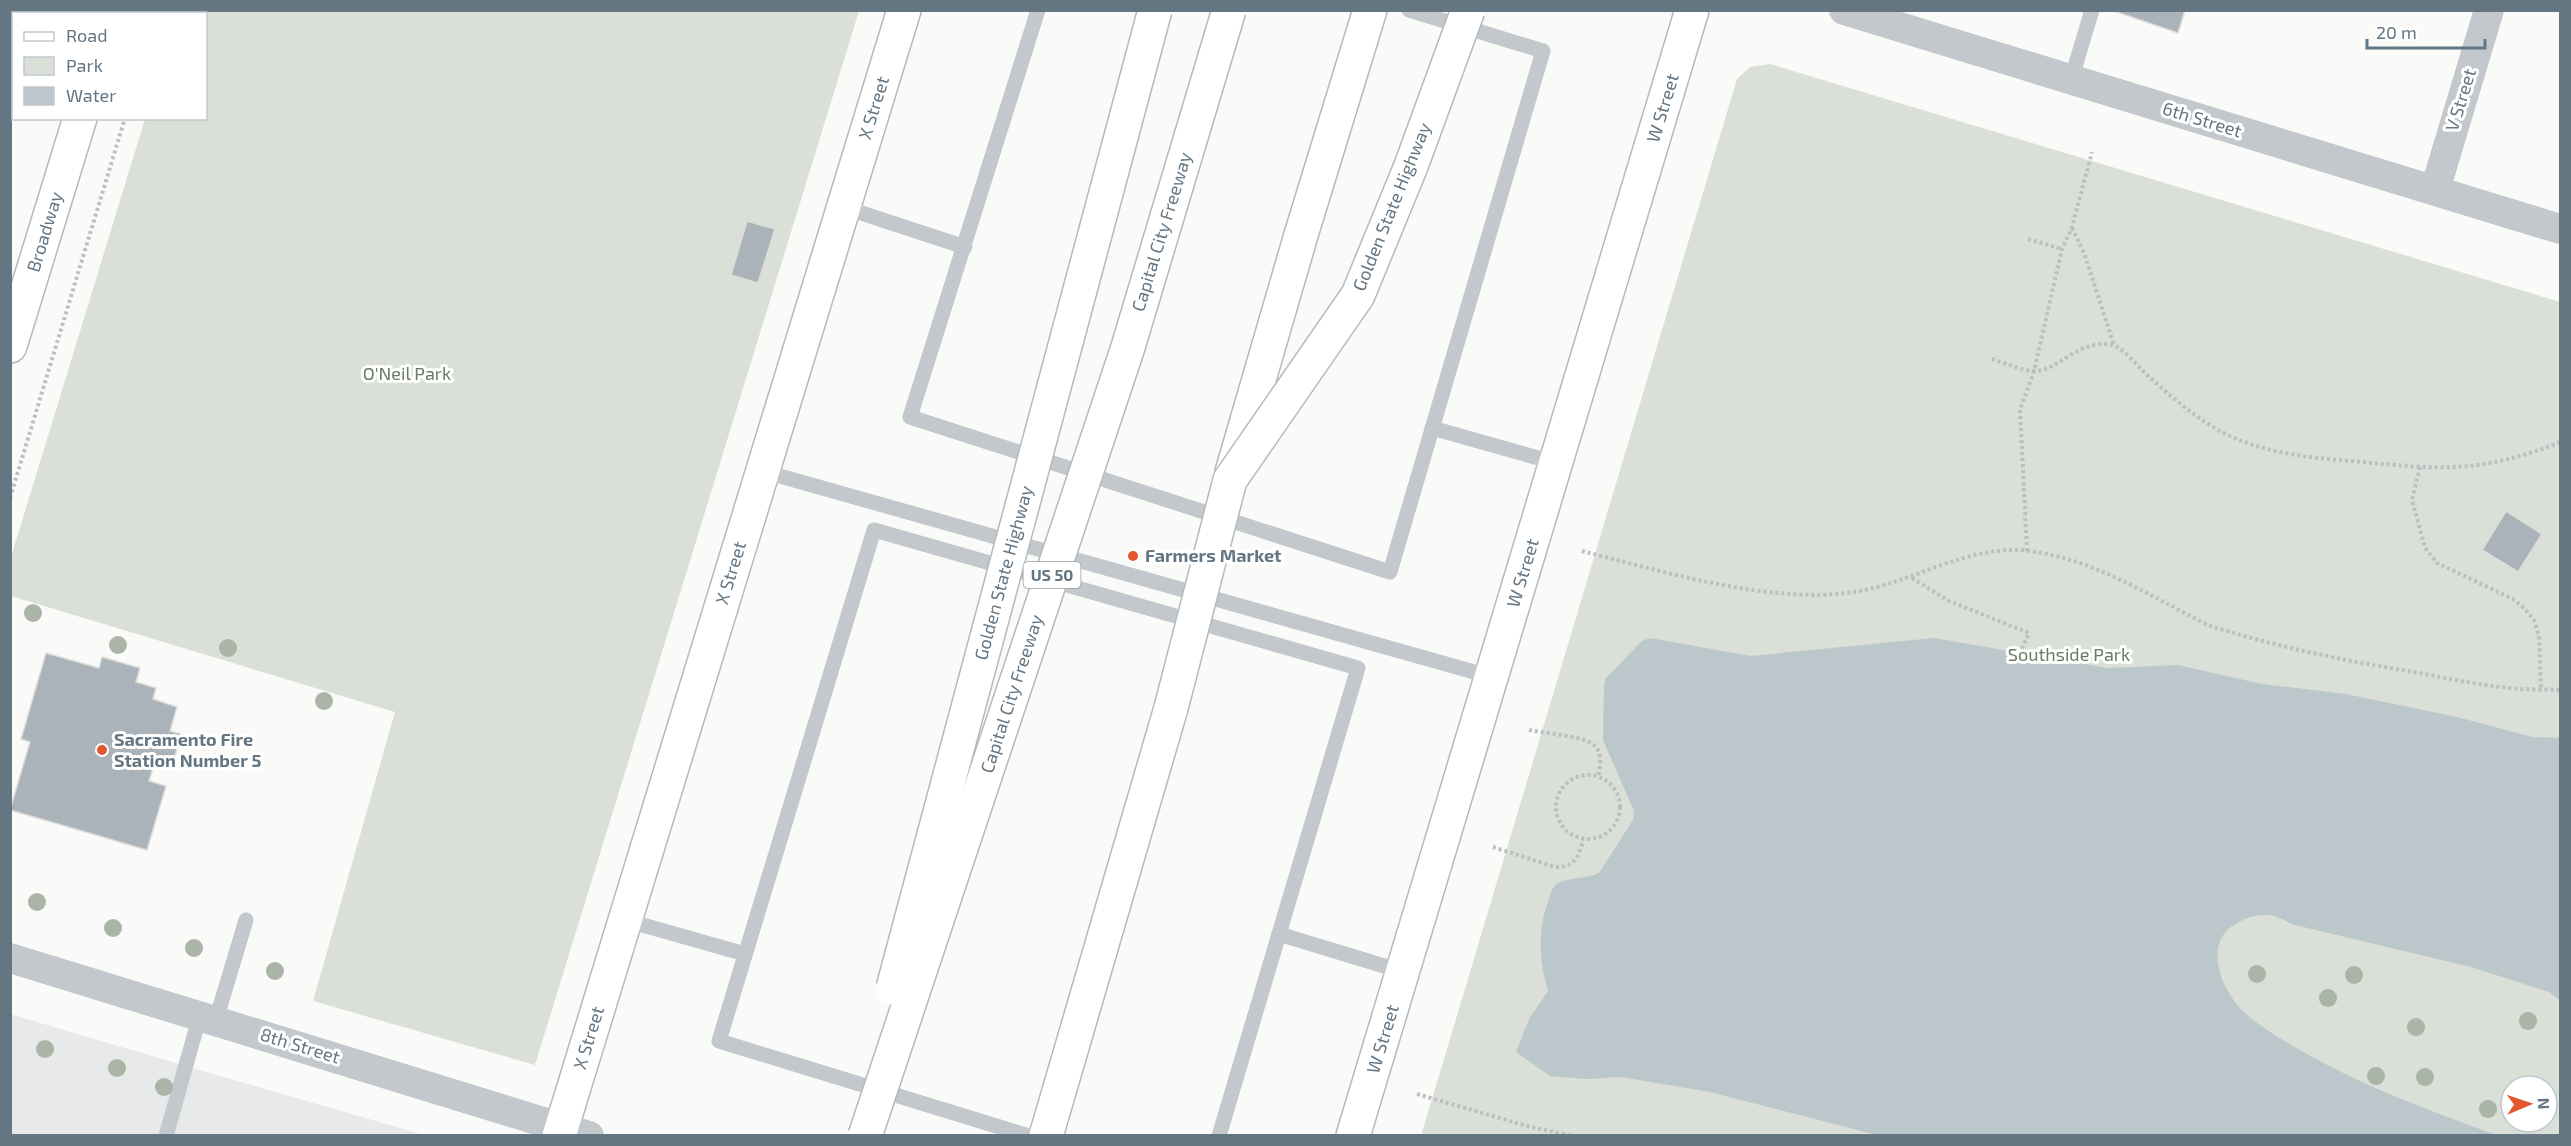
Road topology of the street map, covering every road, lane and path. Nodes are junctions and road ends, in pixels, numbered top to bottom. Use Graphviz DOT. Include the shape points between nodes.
graph roads {
  1 [pos="904,10"];
  2 [pos="1038,10"];
  3 [pos="1155,10"];
  4 [pos="1229,10"];
  5 [pos="1370,10"];
  6 [pos="1409,10"];
  7 [pos="1468,10"];
  8 [pos="1692,10"];
  9 [pos="1844,10"];
  10 [pos="2092,10"];
  11 [pos="2488,10"];
  12 [pos="1913,20"];
  13 [pos="2071,80"];
  14 [pos="79,120"];
  15 [pos="124,120"];
  16 [pos="2092,152"];
  17 [pos="2435,190"];
  18 [pos="843,207"];
  19 [pos="2072,227"];
  20 [pos="2560,229"];
  21 [pos="2028,239"];
  22 [pos="965,248"];
  23 [pos="2062,249"];
  24 [pos="2114,345"];
  25 [pos="10,346"];
  26 [pos="1992,359"];
  27 [pos="2034,371"];
  28 [pos="1432,428"];
  29 [pos="2560,442"];
  30 [pos="1556,463"];
  31 [pos="2420,467"];
  32 [pos="762,471"];
  33 [pos="1230,480"];
  34 [pos="10,498"];
  35 [pos="1582,551"];
  36 [pos="2027,551"];
  37 [pos="1912,577"];
  38 [pos="2017,660"];
  39 [pos="1492,677"];
  40 [pos="2541,689"];
  41 [pos="2560,690"];
  42 [pos="1529,730"];
  43 [pos="1598,776"];
  44 [pos="1583,840"];
  45 [pos="1493,847"];
  46 [pos="246,920"];
  47 [pos="625,920"];
  48 [pos="1279,934"];
  49 [pos="745,954"];
  50 [pos="10,958"];
  51 [pos="1404,972"];
  52 [pos="208,1017"];
  53 [pos="1417,1094"];
  54 [pos="570,1133"];
  55 [pos="166,1136"];
  56 [pos="853,1136"];
  57 [pos="865,1136"];
  58 [pos="1029,1136"];
  59 [pos="1046,1136"];
  60 [pos="1220,1136"];
  61 [pos="1353,1136"];
  62 [pos="1572,1136"];
  1 -- 18 [label="main road, X Street"];
  2 -- 22 [label="lane"];
  3 -- 56 [label="main road, Golden State Highway, bridge"];
  4 -- 57 [label="main road, Capital City Freeway / US 50, bridge" via="1128,347"];
  5 -- 33 [label="main road"];
  6 -- 28 [label="lane" via="1543,51"];
  7 -- 33 [label="main road, Golden State Highway, bridge" via="1358,295"];
  8 -- 30 [label="main road, W Street"];
  9 -- 12 [label="street, 6th Street"];
  10 -- 13 [label="lane"];
  11 -- 17 [label="street, V Street"];
  12 -- 13 [label="street, 6th Street"];
  13 -- 17 [label="street, 6th Street"];
  14 -- 25 [label="main road, Broadway"];
  15 -- 34 [label="path"];
  16 -- 19 [label="path"];
  17 -- 20 [label="street, 6th Street"];
  18 -- 22 [label="lane"];
  18 -- 32 [label="main road, X Street"];
  19 -- 23 [label="path"];
  19 -- 24 [label="path"];
  21 -- 23 [label="path"];
  22 -- 28 [label="lane" via="910,417 1390,572"];
  23 -- 27 [label="path"];
  24 -- 27 [label="path" via="2083,348 2047,369"];
  24 -- 31 [label="path" via="2183,406 2211,426 2249,443 2293,456"];
  26 -- 27 [label="path"];
  27 -- 36 [label="path" via="2020,410"];
  28 -- 30 [label="lane"];
  29 -- 31 [label="path" via="2527,456 2476,466"];
  30 -- 39 [label="main road, W Street"];
  31 -- 40 [label="path" via="2412,500 2425,548 2437,562 2513,599 2534,620 2539,636"];
  32 -- 39 [label="lane"];
  32 -- 47 [label="main road, X Street"];
  33 -- 59 [label="main road, bridge" via="1171,708"];
  35 -- 37 [label="path" via="1733,586 1787,593 1847,593"];
  36 -- 37 [label="path" via="1985,553"];
  36 -- 40 [label="path" via="2067,558 2105,572 2209,625 2337,659 2510,688"];
  37 -- 38 [label="path" via="1949,601 2029,633"];
  39 -- 51 [label="main road, W Street"];
  40 -- 41 [label="path"];
  42 -- 43 [label="path" via="1588,740 1601,757"];
  43 -- 44 [label="path" via="1614,788 1619,798 1618,820 1604,836"];
  43 -- 44 [label="path" via="1574,778 1565,784 1555,802 1559,822"];
  44 -- 45 [label="path" via="1580,855 1563,867"];
  46 -- 52 [label="lane"];
  47 -- 49 [label="lane"];
  47 -- 54 [label="main road, X Street"];
  48 -- 49 [label="lane" via="1358,668 873,530"];
  48 -- 51 [label="lane"];
  48 -- 60 [label="lane"];
  49 -- 58 [label="lane" via="719,1041"];
  50 -- 52 [label="street, 8th Street"];
  51 -- 61 [label="main road, W Street"];
  52 -- 54 [label="street, 8th Street"];
  52 -- 55 [label="lane"];
  53 -- 62 [label="path"];
}
